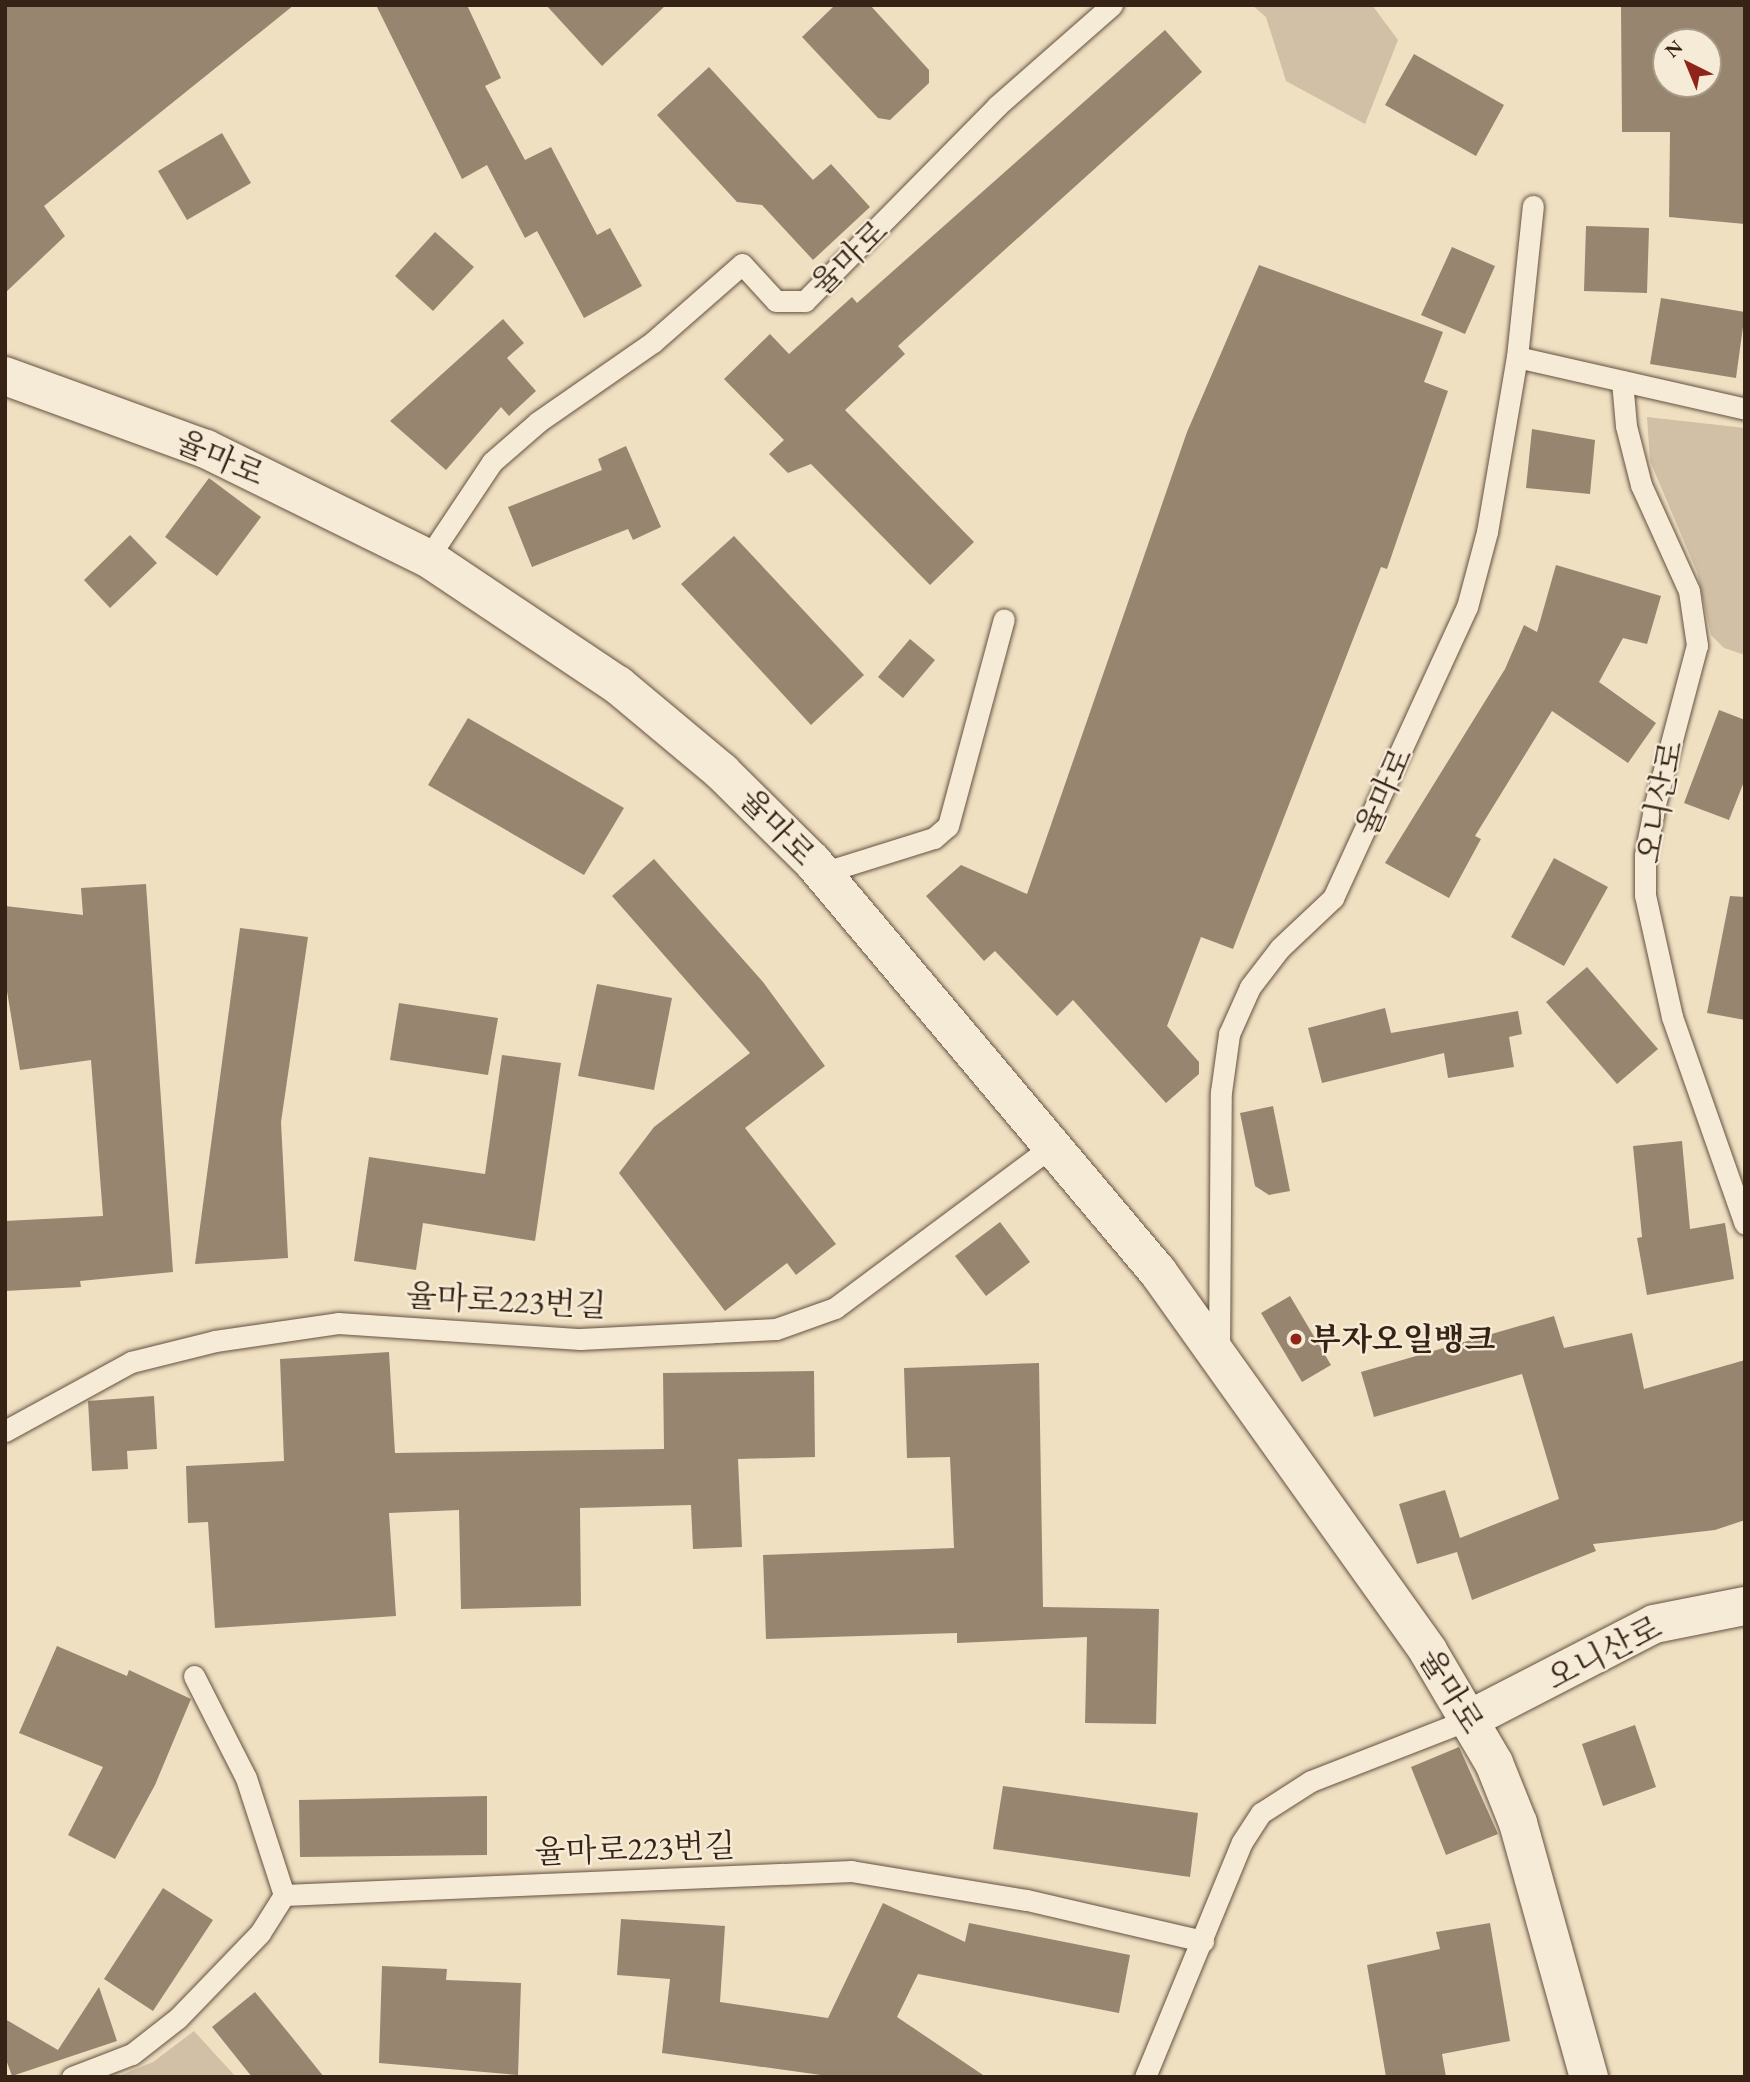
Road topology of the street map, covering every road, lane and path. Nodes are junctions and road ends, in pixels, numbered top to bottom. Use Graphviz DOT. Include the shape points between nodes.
graph roads {
  1 [pos="1112,5"];
  2 [pos="1533,206"];
  3 [pos="1517,357"];
  4 [pos="5,376"];
  5 [pos="1622,381"];
  6 [pos="1745,409"];
  7 [pos="428,558"];
  8 [pos="1004,619"];
  9 [pos="822,873"];
  10 [pos="1052,1146"];
  11 [pos="1745,1224"];
  12 [pos="1219,1352"];
  13 [pos="5,1431"];
  14 [pos="1745,1606"];
  15 [pos="194,1676"];
  16 [pos="1470,1719"];
  17 [pos="284,1895"];
  18 [pos="1203,1941"];
  19 [pos="72,2077"];
  20 [pos="1145,2077"];
  21 [pos="1589,2077"];
  1 -- 7 [label="lane, 율마로" via="997,106 805,302 776,301 742,264 653,342 538,422 492,462"];
  2 -- 3 [label="lane, 율마로"];
  3 -- 5 [label="lane"];
  3 -- 12 [label="lane, 율마로" via="1487,532 1467,607 1333,898 1280,948 1250,987 1229,1034 1221,1092"];
  4 -- 7 [label="street, 율마로" via="206,449"];
  5 -- 6 [label="lane"];
  5 -- 11 [label="lane, 오니산로" via="1626,426 1641,485 1689,591 1697,645 1655,804 1645,855 1645,895 1672,1017"];
  7 -- 9 [label="street, 율마로" via="618,685 722,772"];
  8 -- 9 [label="lane, 율마로" via="948,826 934,838"];
  9 -- 10 [label="street, 율마로"];
  10 -- 12 [label="street, 율마로"];
  10 -- 13 [label="lane, 율마로223번길" via="835,1308 776,1329 580,1339 338,1324 215,1341 131,1362"];
  12 -- 16 [label="street, 율마로"];
  14 -- 16 [label="street, 오니산로" via="1654,1624"];
  15 -- 17 [label="lane" via="246,1778"];
  16 -- 18 [label="lane" via="1282,1795 1242,1842"];
  16 -- 21 [label="street, 율마로" via="1518,1823"];
  17 -- 18 [label="lane, 율마로223번길" via="851,1871 1027,1900"];
  17 -- 19 [label="lane" via="261,1933 178,2018 132,2054"];
  18 -- 20 [label="lane"];
}
